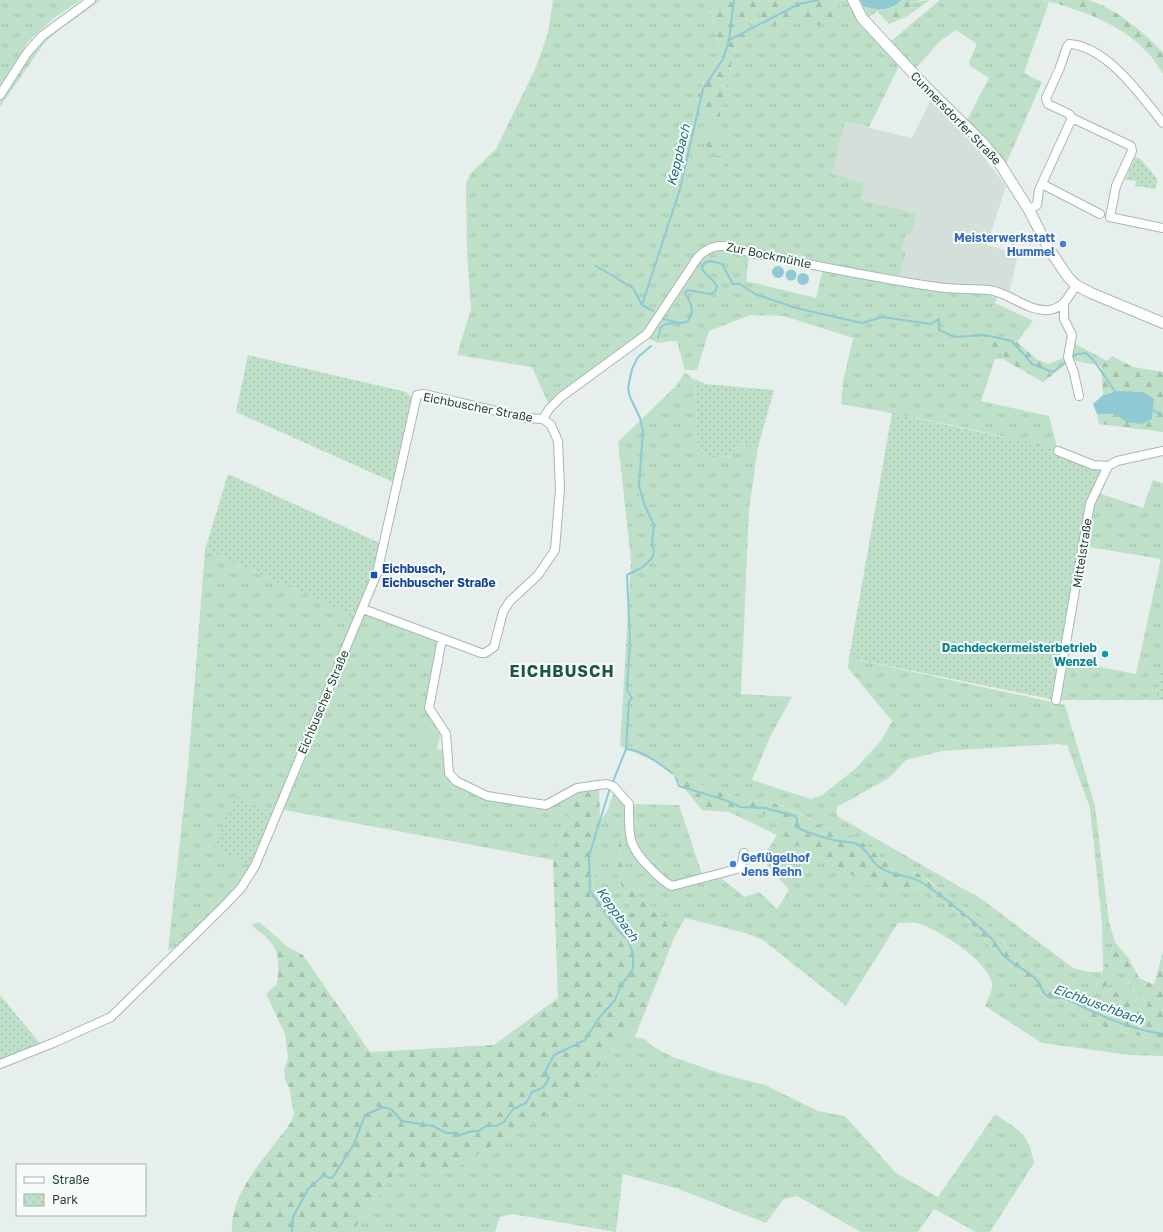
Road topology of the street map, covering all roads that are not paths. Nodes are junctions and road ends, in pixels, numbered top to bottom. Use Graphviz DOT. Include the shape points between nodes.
graph roads {
  1 [pos="91,0"];
  2 [pos="853,0"];
  3 [pos="0,95"];
  4 [pos="1072,118"];
  5 [pos="1163,123"];
  6 [pos="1042,184"];
  7 [pos="1029,210"];
  8 [pos="1100,214"];
  9 [pos="1163,228"];
  10 [pos="1076,285"];
  11 [pos="1064,304"];
  12 [pos="1163,322"];
  13 [pos="1079,396"];
  14 [pos="543,419"];
  15 [pos="1163,451"];
  16 [pos="1058,452"];
  17 [pos="1108,466"];
  18 [pos="363,609"];
  19 [pos="442,639"];
  20 [pos="1056,700"];
  21 [pos="744,853"];
  22 [pos="0,1064"];
  1 -- 3 [label="street" via="42,36 27,53"];
  2 -- 7 [label="street, Cunnersdorfer Straße" via="862,18 880,38 982,142 1005,170"];
  4 -- 5 [label="street" via="1048,104 1046,98 1069,44 1097,54 1126,77"];
  4 -- 6 [label="street"];
  4 -- 9 [label="street" via="1131,146 1132,151 1116,186 1110,217"];
  6 -- 7 [label="street" via="1037,205"];
  6 -- 8 [label="street"];
  7 -- 10 [label="street, Cunnersdorfer Straße" via="1057,262"];
  10 -- 11 [label="street"];
  10 -- 12 [label="street, Cunnersdorfer Straße"];
  11 -- 13 [label="street" via="1064,320 1072,334 1069,360"];
  11 -- 14 [label="street, Zur Bockmühle" via="1055,308 1039,309 997,292 936,287 752,253 723,245 715,246 706,249 698,257 646,334 561,397"];
  14 -- 18 [label="street, Eichbuscher Straße" via="526,418 424,394 417,395 377,573"];
  14 -- 19 [label="street" via="551,424 558,441 560,490 555,550 538,575 510,601 503,612 494,646 481,653"];
  15 -- 17 [label="street" via="1117,461"];
  16 -- 17 [label="street" via="1093,465"];
  17 -- 20 [label="street, Mittelstraße" via="1090,504"];
  18 -- 19 [label="street"];
  18 -- 22 [label="street, Eichbuscher Straße" via="314,720 255,866 241,888 111,1017 53,1044"];
  19 -- 21 [label="street" via="430,708 446,734 449,773 456,782 487,796 546,804 577,788 606,785 629,804 629,835 639,857 665,883 672,886 742,868"];
}
